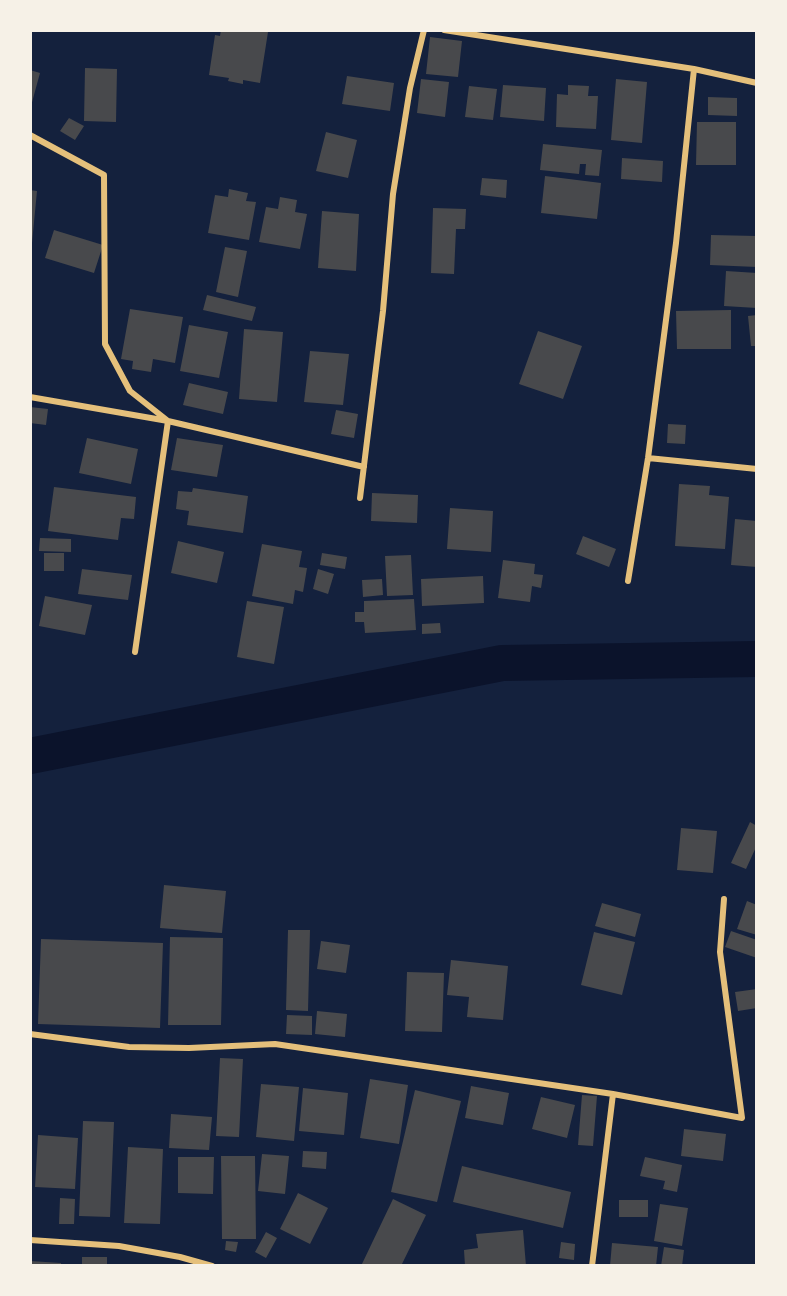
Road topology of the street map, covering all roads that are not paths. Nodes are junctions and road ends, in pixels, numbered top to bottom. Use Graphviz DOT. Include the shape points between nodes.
graph roads {
  1 [pos="424,30"];
  2 [pos="444,30"];
  3 [pos="694,69"];
  4 [pos="757,83"];
  5 [pos="30,135"];
  6 [pos="30,397"];
  7 [pos="168,421"];
  8 [pos="648,458"];
  9 [pos="364,467"];
  10 [pos="757,469"];
  11 [pos="360,498"];
  12 [pos="627,580"];
  13 [pos="135,652"];
  14 [pos="724,899"];
  15 [pos="30,1034"];
  16 [pos="613,1094"];
  17 [pos="30,1240"];
  18 [pos="212,1266"];
  19 [pos="592,1266"];
  1 -- 9 [label="street" via="393,194"];
  2 -- 3 [label="street"];
  3 -- 4 [label="street"];
  3 -- 8 [label="street"];
  5 -- 7 [label="street" via="104,175 105,344 130,391"];
  6 -- 7 [label="street"];
  7 -- 9 [label="street"];
  7 -- 13 [label="street"];
  8 -- 10 [label="street"];
  8 -- 12 [label="street"];
  9 -- 11 [label="street"];
  14 -- 16 [label="street" via="720,952 742,1118"];
  15 -- 16 [label="street" via="129,1047 275,1044"];
  16 -- 19 [label="street"];
  17 -- 18 [label="street" via="119,1246"];
}
